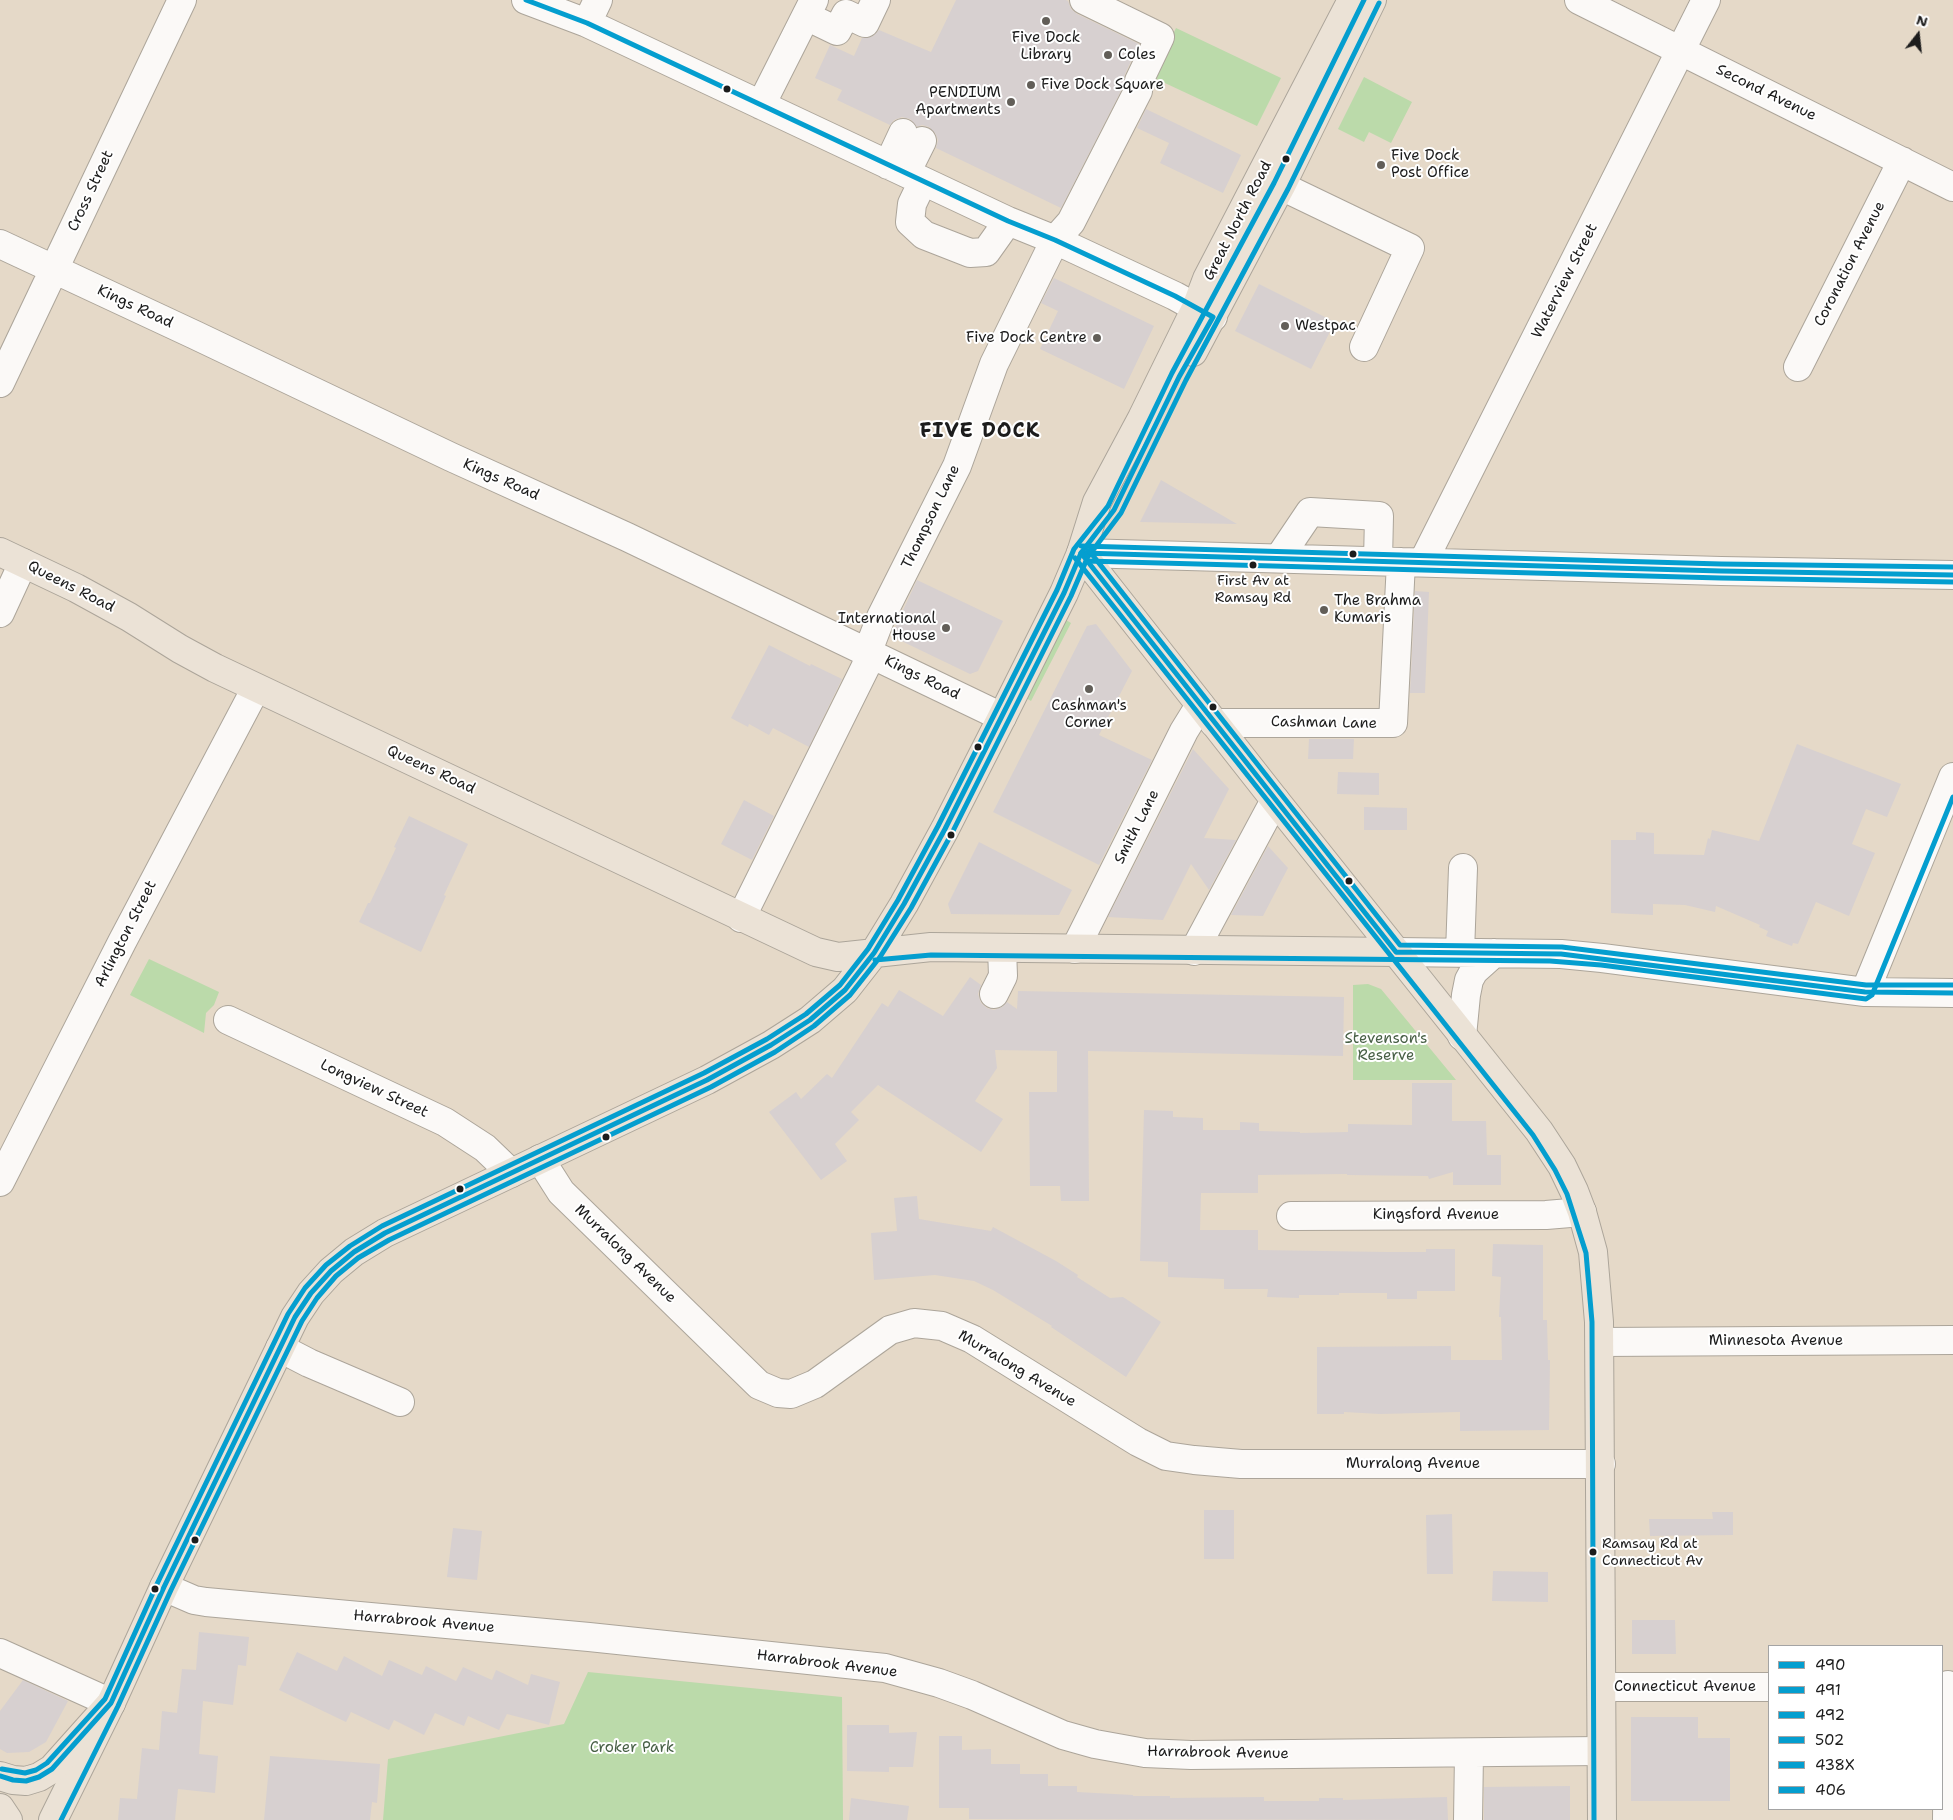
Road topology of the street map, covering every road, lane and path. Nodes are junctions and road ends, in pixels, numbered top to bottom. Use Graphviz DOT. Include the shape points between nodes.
graph roads {
  1 [pos="182,0"];
  2 [pos="526,0"];
  3 [pos="876,0"];
  4 [pos="1084,0"];
  5 [pos="1352,0"];
  6 [pos="1372,0"];
  7 [pos="1580,0"];
  8 [pos="1706,0"];
  9 [pos="810,8"];
  10 [pos="593,11"];
  11 [pos="1681,51"];
  12 [pos="762,105"];
  13 [pos="913,137"];
  14 [pos="1902,161"];
  15 [pos="905,173"];
  16 [pos="1950,177"];
  17 [pos="1281,186"];
  18 [pos="1008,221"];
  19 [pos="1055,240"];
  20 [pos="0,244"];
  21 [pos="54,270"];
  22 [pos="1204,313"];
  23 [pos="1364,347"];
  24 [pos="1798,366"];
  25 [pos="0,383"];
  26 [pos="1081,553"];
  27 [pos="12,557"];
  28 [pos="1279,558"];
  29 [pos="1400,562"];
  30 [pos="1953,575"];
  31 [pos="0,613"];
  32 [pos="868,651"];
  33 [pos="256,688"];
  34 [pos="1207,714"];
  35 [pos="1002,717"];
  36 [pos="1953,777"];
  37 [pos="1275,800"];
  38 [pos="1463,868"];
  39 [pos="741,918"];
  40 [pos="1002,948"];
  41 [pos="1075,949"];
  42 [pos="1194,951"];
  43 [pos="1396,952"];
  44 [pos="874,953"];
  45 [pos="1460,953"];
  46 [pos="1494,953"];
  47 [pos="1865,992"];
  48 [pos="1953,993"];
  49 [pos="994,994"];
  50 [pos="228,1020"];
  51 [pos="1462,1036"];
  52 [pos="540,1159"];
  53 [pos="511,1173"];
  54 [pos="0,1182"];
  55 [pos="1582,1212"];
  56 [pos="1290,1216"];
  57 [pos="1953,1340"];
  58 [pos="1600,1342"];
  59 [pos="280,1348"];
  60 [pos="400,1402"];
  61 [pos="1601,1464"];
  62 [pos="164,1587"];
  63 [pos="0,1653"];
  64 [pos="1948,1685"];
  65 [pos="1602,1687"];
  66 [pos="1768,1687"];
  67 [pos="111,1703"];
  68 [pos="1602,1752"];
  69 [pos="1469,1753"];
  70 [pos="0,1776"];
  71 [pos="0,1808"];
  72 [pos="8,1820"];
  73 [pos="54,1820"];
  74 [pos="1468,1820"];
  75 [pos="1602,1820"];
  76 [pos="1947,1820"];
  1 -- 21 [label="street, Cross Street"];
  2 -- 10 [label="street"];
  3 -- 9 [label="street" via="865,23 846,14 837,31"];
  4 -- 19 [label="street, Thompson Lane" via="1160,37 1139,81 1138,91 1071,222"];
  5 -- 22 [label="main road, Great North Road" via="1207,279"];
  6 -- 17 [label="main road, Great North Road"];
  7 -- 11 [label="street, Second Avenue"];
  8 -- 11 [label="street, Waterview Street"];
  9 -- 12 [label="street"];
  10 -- 12 [label="street"];
  11 -- 14 [label="street, Second Avenue"];
  11 -- 29 [label="street, Waterview Street" via="1472,465"];
  12 -- 15 [label="street"];
  13 -- 15 [label="street"];
  14 -- 16 [label="street, Second Avenue"];
  14 -- 24 [label="street, Coronation Avenue"];
  15 -- 18 [label="street"];
  15 -- 18 [label="street" via="912,204 910,222 924,235 970,253 986,252"];
  17 -- 22 [label="main road, Great North Road"];
  17 -- 23 [label="street" via="1410,248"];
  18 -- 19 [label="street"];
  19 -- 22 [label="street" via="1175,296"];
  19 -- 32 [label="street, Thompson Lane" via="994,364 957,466 880,618"];
  20 -- 21 [label="street, Kings Road"];
  21 -- 25 [label="street, Cross Street"];
  21 -- 32 [label="street, Kings Road"];
  22 -- 26 [label="main road, Great North Road" via="1179,378 1114,510"];
  26 -- 28 [label="street"];
  26 -- 34 [label="main road"];
  26 -- 35 [label="main road, Great North Road"];
  27 -- 31 [label="street"];
  27 -- 33 [label="main road, Queens Road"];
  28 -- 29 [label="street"];
  28 -- 29 [label="street" via="1310,512 1379,516"];
  29 -- 30 [label="street"];
  29 -- 34 [label="street, Cashman Lane" via="1393,724"];
  32 -- 35 [label="street, Kings Road"];
  32 -- 39 [label="street, Thompson Lane" via="866,666"];
  33 -- 39 [label="main road, Queens Road"];
  33 -- 54 [label="street, Arlington Street"];
  34 -- 37 [label="main road"];
  34 -- 41 [label="street, Smith Lane" via="1184,731"];
  35 -- 44 [label="main road, Great North Road" via="946,829"];
  36 -- 47 [label="street"];
  37 -- 42 [label="street"];
  37 -- 43 [label="main road"];
  38 -- 45 [label="street"];
  39 -- 44 [label="main road, Queens Road" via="816,952 838,957"];
  40 -- 41 [label="main road, Queens Road"];
  40 -- 44 [label="main road, Queens Road" via="931,947"];
  40 -- 49 [label="street" via="1002,976"];
  41 -- 42 [label="main road, Queens Road"];
  42 -- 43 [label="main road, Queens Road"];
  43 -- 45 [label="street"];
  43 -- 51 [label="main road"];
  44 -- 52 [label="main road, Great North Road" via="845,990 810,1020 771,1045 707,1080"];
  45 -- 46 [label="street"];
  46 -- 47 [label="street" via="1602,958"];
  46 -- 51 [label="street" via="1469,980"];
  47 -- 48 [label="street"];
  50 -- 53 [label="street, Longview Street" via="445,1122 485,1148"];
  51 -- 55 [label="main road" via="1539,1131 1562,1166"];
  52 -- 53 [label="main road, Great North Road"];
  52 -- 61 [label="street, Murralong Avenue" via="561,1192 759,1385 778,1393 792,1394 815,1384 890,1330 914,1323 942,1326 972,1339 1166,1456 1241,1464"];
  53 -- 59 [label="main road, Great North Road" via="385,1233 354,1252 311,1293 295,1316"];
  55 -- 56 [label="street, Kingsford Avenue" via="1546,1215"];
  55 -- 58 [label="main road" via="1593,1252"];
  57 -- 58 [label="street, Minnesota Avenue"];
  58 -- 61 [label="main road"];
  59 -- 60 [label="street"];
  59 -- 62 [label="main road, Great North Road"];
  61 -- 65 [label="main road"];
  62 -- 67 [label="main road, Great North Road"];
  62 -- 69 [label="street, Harrabrook Avenue" via="194,1600 885,1668 972,1695 1063,1734 1095,1744 1146,1753"];
  63 -- 67 [label="street"];
  64 -- 76 [label="street"];
  65 -- 66 [label="street, Connecticut Avenue"];
  65 -- 68 [label="main road"];
  67 -- 70 [label="main road" via="52,1769 26,1780"];
  67 -- 73 [label="main road, Great North Road"];
  68 -- 69 [label="street, Harrabrook Avenue"];
  68 -- 75 [label="main road"];
  69 -- 74 [label="street"];
  71 -- 72 [label="main road"];
}
